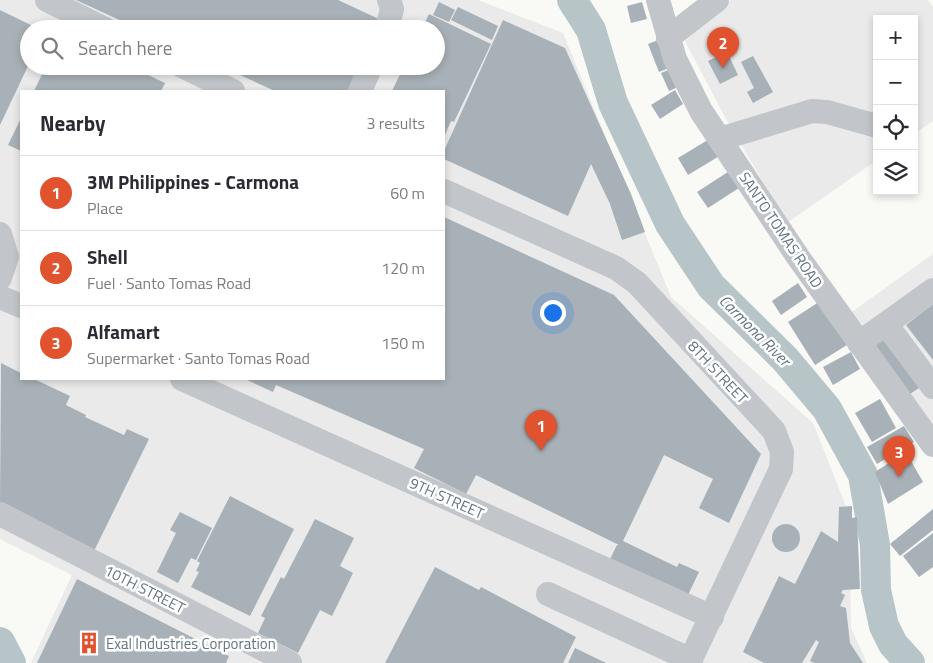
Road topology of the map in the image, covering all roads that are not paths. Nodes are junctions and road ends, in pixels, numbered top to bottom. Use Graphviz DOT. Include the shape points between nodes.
graph roads {
  1 [pos="47,0"];
  2 [pos="389,0"];
  3 [pos="658,0"];
  4 [pos="717,0"];
  5 [pos="88,20"];
  6 [pos="389,20"];
  7 [pos="668,38"];
  8 [pos="200,75"];
  9 [pos="366,75"];
  10 [pos="231,90"];
  11 [pos="360,90"];
  12 [pos="873,125"];
  13 [pos="720,139"];
  14 [pos="445,191"];
  15 [pos="0,234"];
  16 [pos="0,278"];
  17 [pos="933,290"];
  18 [pos="0,297"];
  19 [pos="20,306"];
  20 [pos="886,324"];
  21 [pos="859,343"];
  22 [pos="184,380"];
  23 [pos="933,389"];
  24 [pos="909,410"];
  25 [pos="933,445"];
  26 [pos="0,514"];
  27 [pos="548,594"];
  28 [pos="712,617"];
  29 [pos="690,662"];
  30 [pos="290,663"];
  1 -- 5 [label="street"];
  2 -- 6 [label="street" via="392,9"];
  3 -- 7 [label="street, SANTO TOMAS ROAD"];
  4 -- 7 [label="street"];
  7 -- 13 [label="street, SANTO TOMAS ROAD" via="689,91"];
  8 -- 10 [label="street"];
  9 -- 11 [label="street"];
  12 -- 13 [label="street" via="812,111"];
  13 -- 21 [label="street, SANTO TOMAS ROAD"];
  14 -- 28 [label="street, 8TH STREET" via="616,268 637,283 774,431 782,452 781,469"];
  15 -- 16 [label="street" via="7,257"];
  17 -- 20 [label="street"];
  18 -- 19 [label="street"];
  20 -- 21 [label="street"];
  20 -- 23 [label="street"];
  21 -- 24 [label="street, SANTO TOMAS ROAD"];
  22 -- 28 [label="street, 9TH STREET"];
  23 -- 24 [label="street"];
  24 -- 25 [label="street, SANTO TOMAS ROAD"];
  26 -- 30 [label="street, 10TH STREET"];
  27 -- 29 [label="street"];
  28 -- 29 [label="street, 8TH STREET"];
}
